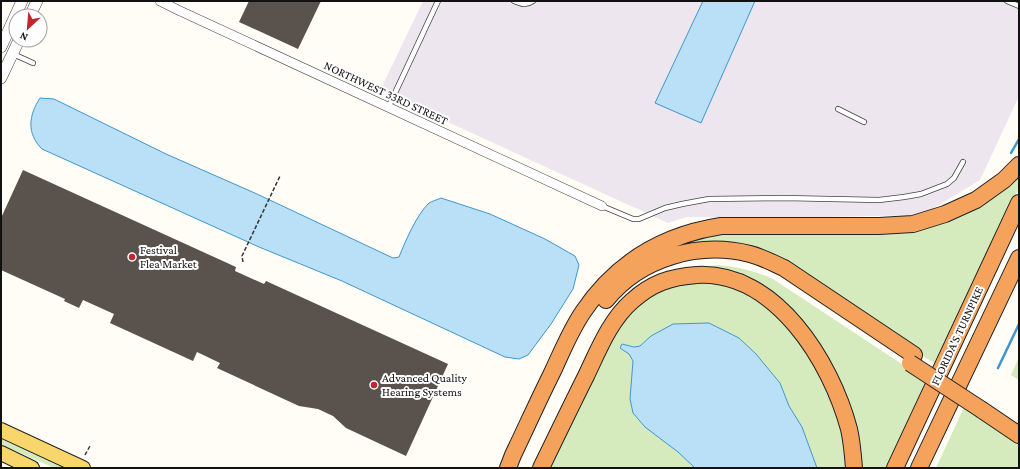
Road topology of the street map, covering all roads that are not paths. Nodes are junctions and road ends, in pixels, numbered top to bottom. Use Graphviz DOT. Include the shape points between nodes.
graph roads {
  1 [pos="22,1"];
  2 [pos="160,1"];
  3 [pos="438,1"];
  4 [pos="514,1"];
  5 [pos="533,1"];
  6 [pos="1007,1"];
  7 [pos="1019,6"];
  8 [pos="1,46"];
  9 [pos="15,48"];
  10 [pos="12,54"];
  11 [pos="33,63"];
  12 [pos="1,78"];
  13 [pos="388,108"];
  14 [pos="838,109"];
  15 [pos="864,122"];
  16 [pos="963,162"];
  17 [pos="1019,164"];
  18 [pos="1019,203"];
  19 [pos="602,206"];
  20 [pos="1019,258"];
  21 [pos="912,359"];
  22 [pos="983,405"];
  23 [pos="1019,423"];
  24 [pos="1,430"];
  25 [pos="1019,435"];
  26 [pos="1,453"];
  27 [pos="84,462"];
  28 [pos="32,468"];
  29 [pos="508,468"];
  30 [pos="516,468"];
  31 [pos="530,468"];
  32 [pos="541,468"];
  33 [pos="854,468"];
  34 [pos="895,468"];
  35 [pos="920,468"];
  1 -- 8 [label="street"];
  2 -- 13 [label="street, NORTHWEST 33RD STREET"];
  3 -- 13 [label="lane"];
  4 -- 5 [label="lane" via="528,4"];
  6 -- 7 [label="lane"];
  9 -- 10 [label="street"];
  10 -- 11 [label="lane"];
  10 -- 12 [label="street"];
  13 -- 19 [label="street, NORTHWEST 33RD STREET"];
  14 -- 15 [label="lane"];
  16 -- 19 [label="lane" via="954,178 947,184 921,194 904,197 879,200 710,199 671,207 639,219"];
  17 -- 29 [label="highway" via="1004,180 976,200 945,214 913,224 720,226 680,236 641,254 604,286 583,311"];
  18 -- 34 [label="highway, FLORIDA'S TURNPIKE"];
  20 -- 35 [label="highway, FLORIDA'S TURNPIKE"];
  21 -- 22 [label="highway, bridge"];
  21 -- 30 [label="highway" via="784,268 768,260 750,254 719,250 700,250 668,257 632,276 596,312 582,334 523,459"];
  21 -- 31 [label="highway" via="762,268 740,262 705,259 677,265 637,284 607,316 588,349"];
  22 -- 23 [label="highway"];
  22 -- 25 [label="highway"];
  24 -- 27 [label="main road"];
  26 -- 28 [label="main road"];
  32 -- 33 [label="highway" via="595,357 611,328 630,303 657,283 671,278 702,275 718,276 749,286 777,307 804,336 818,356 836,391 849,430"];
}
